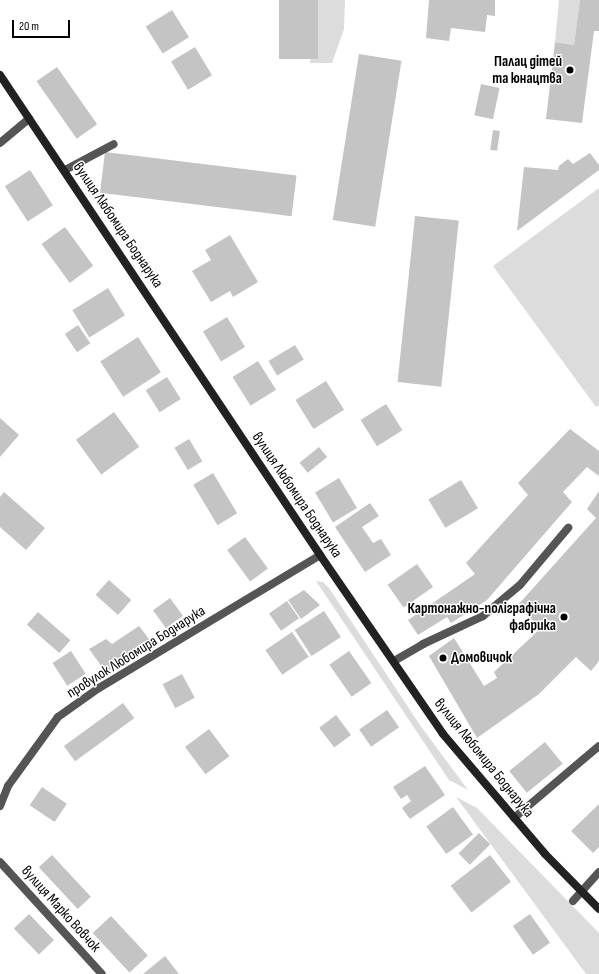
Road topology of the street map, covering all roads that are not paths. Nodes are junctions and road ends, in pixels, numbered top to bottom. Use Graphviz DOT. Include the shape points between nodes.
graph roads {
  1 [pos="0,75"];
  2 [pos="29,119"];
  3 [pos="0,143"];
  4 [pos="114,144"];
  5 [pos="65,170"];
  6 [pos="568,528"];
  7 [pos="320,554"];
  8 [pos="394,661"];
  9 [pos="599,746"];
  10 [pos="0,806"];
  11 [pos="514,818"];
  12 [pos="0,862"];
  13 [pos="599,872"];
  14 [pos="580,892"];
  15 [pos="573,901"];
  16 [pos="599,909"];
  17 [pos="102,974"];
  1 -- 2 [label="street, вулиця Любомира Боднарука"];
  2 -- 3 [label="street"];
  2 -- 5 [label="street, вулиця Любомира Боднарука"];
  4 -- 5 [label="street"];
  5 -- 7 [label="street, вулиця Любомира Боднарука"];
  6 -- 8 [label="street" via="520,585 484,616"];
  7 -- 8 [label="street, вулиця Любомира Боднарука"];
  7 -- 10 [label="street, провулок Любомира Боднарука" via="99,688 58,717 12,780"];
  8 -- 11 [label="street, вулиця Любомира Боднарука" via="443,734"];
  9 -- 11 [label="street"];
  11 -- 14 [label="street, вулиця Любомира Боднарука"];
  12 -- 17 [label="street, вулиця Марко Вовчок"];
  13 -- 14 [label="street"];
  14 -- 15 [label="street"];
  14 -- 16 [label="street, вулиця Любомира Боднарука"];
}
